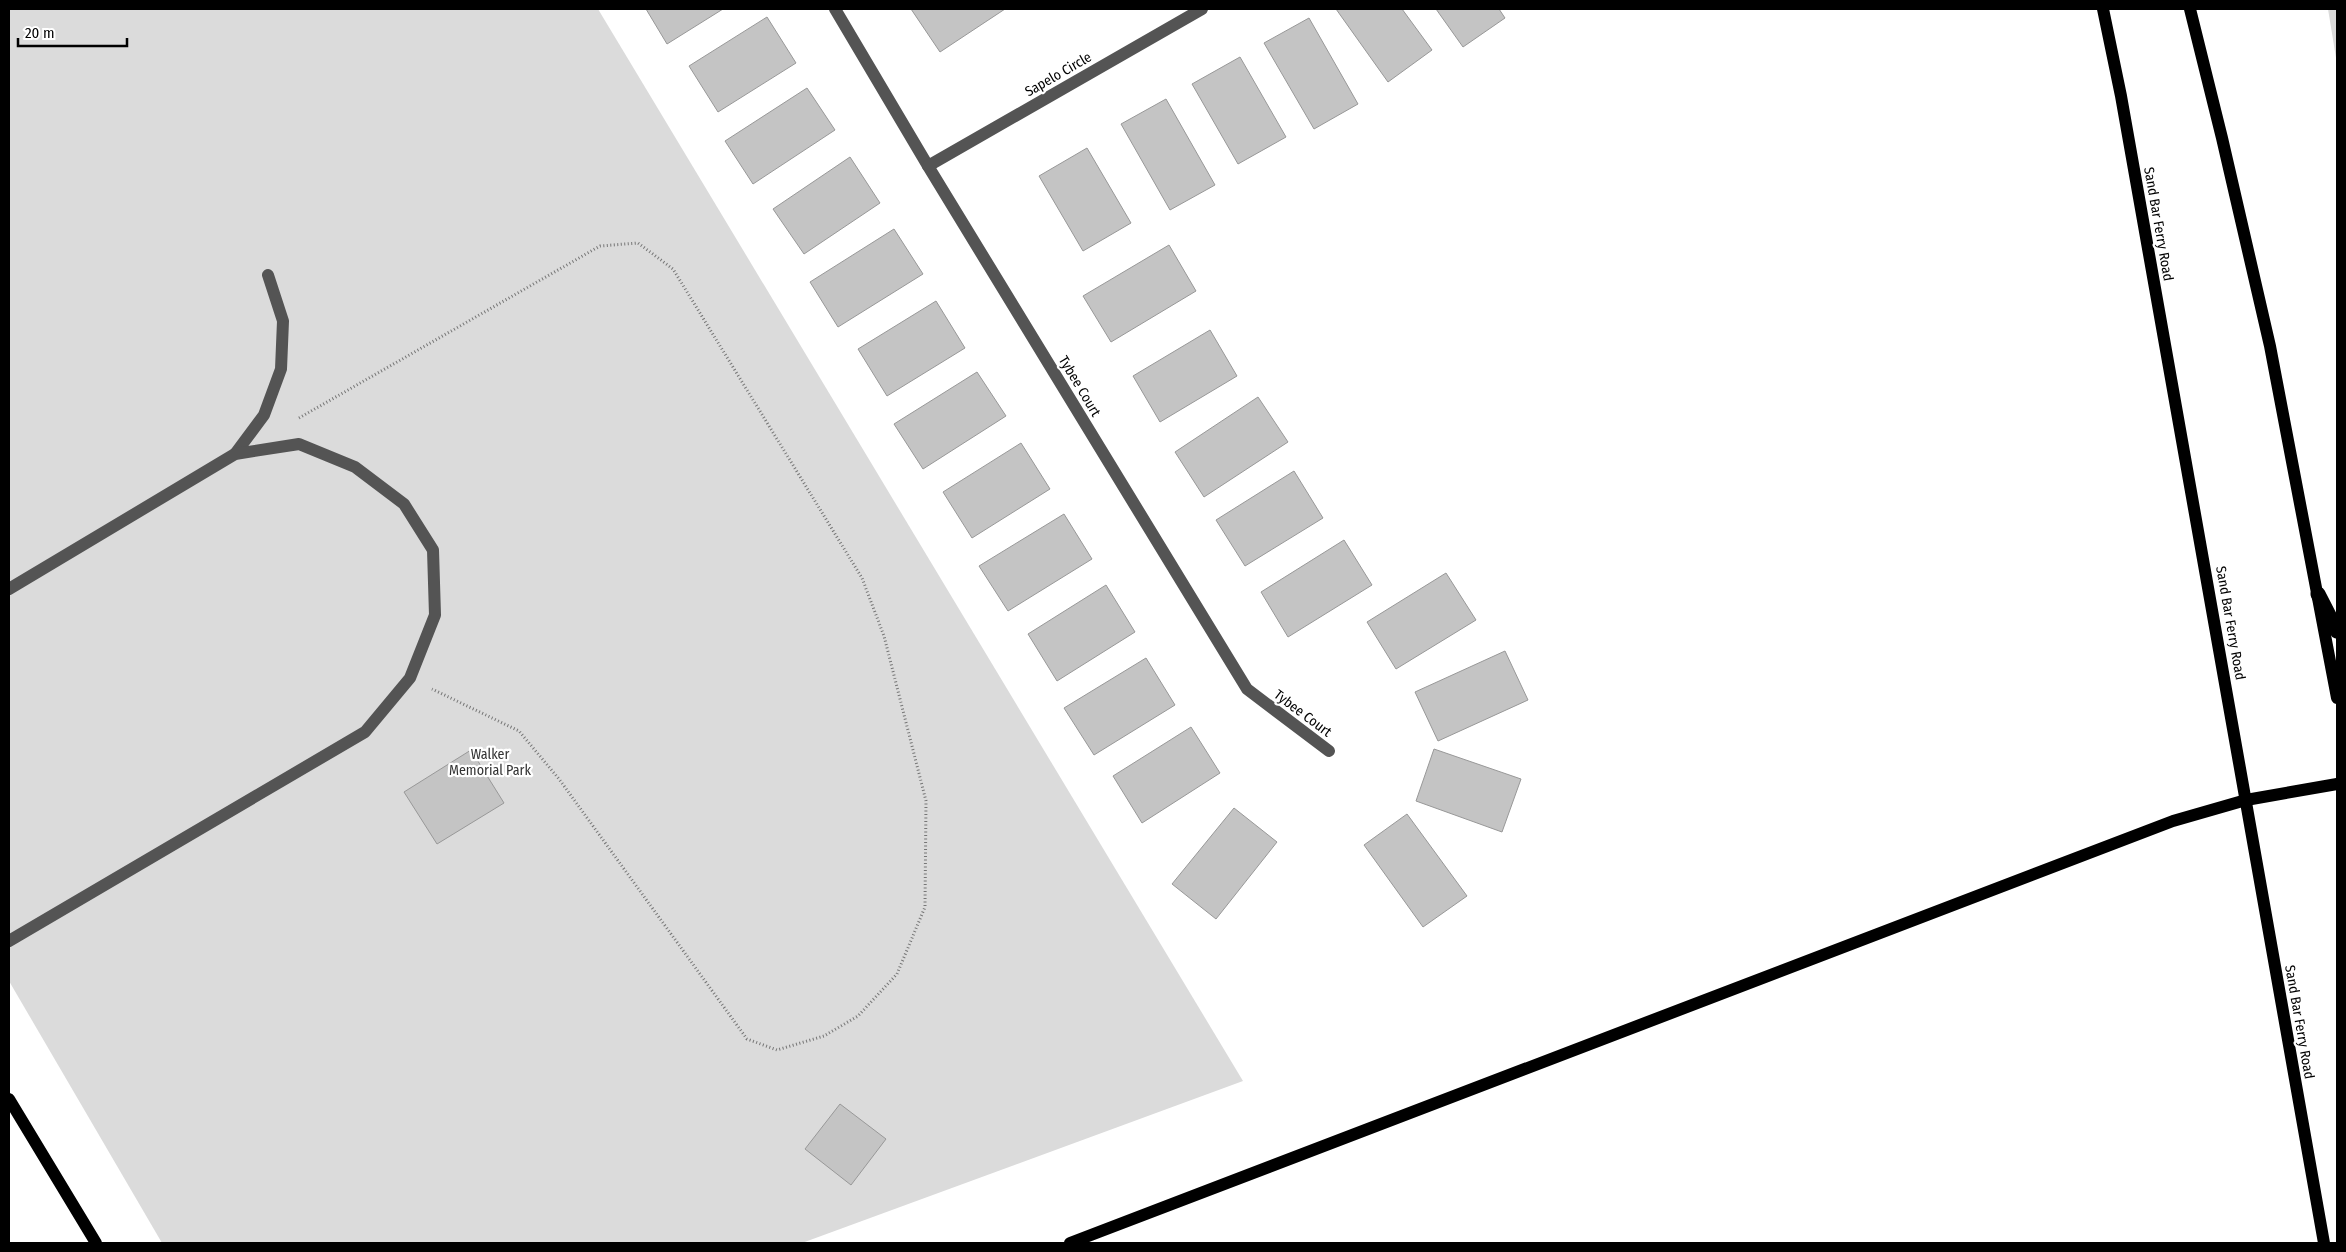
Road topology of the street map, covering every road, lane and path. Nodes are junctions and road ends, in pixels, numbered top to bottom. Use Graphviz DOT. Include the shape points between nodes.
graph roads {
  1 [pos="835,9"];
  2 [pos="1202,9"];
  3 [pos="2103,9"];
  4 [pos="2190,9"];
  5 [pos="928,166"];
  6 [pos="268,275"];
  7 [pos="296,420"];
  8 [pos="235,454"];
  9 [pos="9,588"];
  10 [pos="2318,594"];
  11 [pos="2337,630"];
  12 [pos="410,678"];
  13 [pos="2337,698"];
  14 [pos="1329,751"];
  15 [pos="2337,784"];
  16 [pos="2246,800"];
  17 [pos="9,941"];
  18 [pos="9,1099"];
  19 [pos="96,1243"];
  20 [pos="1070,1243"];
  21 [pos="2324,1243"];
  1 -- 5 [label="street, Tybee Court"];
  2 -- 5 [label="street, Sapelo Circle"];
  3 -- 16 [label="main road, Sand Bar Ferry Road"];
  4 -- 10 [label="main road" via="2270,346"];
  5 -- 14 [label="street, Tybee Court" via="1247,690"];
  6 -- 8 [label="street" via="283,321 281,369 264,415"];
  7 -- 12 [label="path" via="600,246 638,243 673,269 862,578 884,636 926,801 925,907 897,974 858,1016 824,1036 777,1050 748,1039 559,779 519,731"];
  8 -- 9 [label="street"];
  8 -- 12 [label="street" via="299,444 355,467 404,504 433,550 435,615"];
  10 -- 11 [label="highway"];
  10 -- 13 [label="main road"];
  12 -- 17 [label="street" via="365,732"];
  15 -- 16 [label="main road"];
  16 -- 20 [label="main road" via="2173,821"];
  16 -- 21 [label="main road, Sand Bar Ferry Road"];
  18 -- 19 [label="main road"];
}
